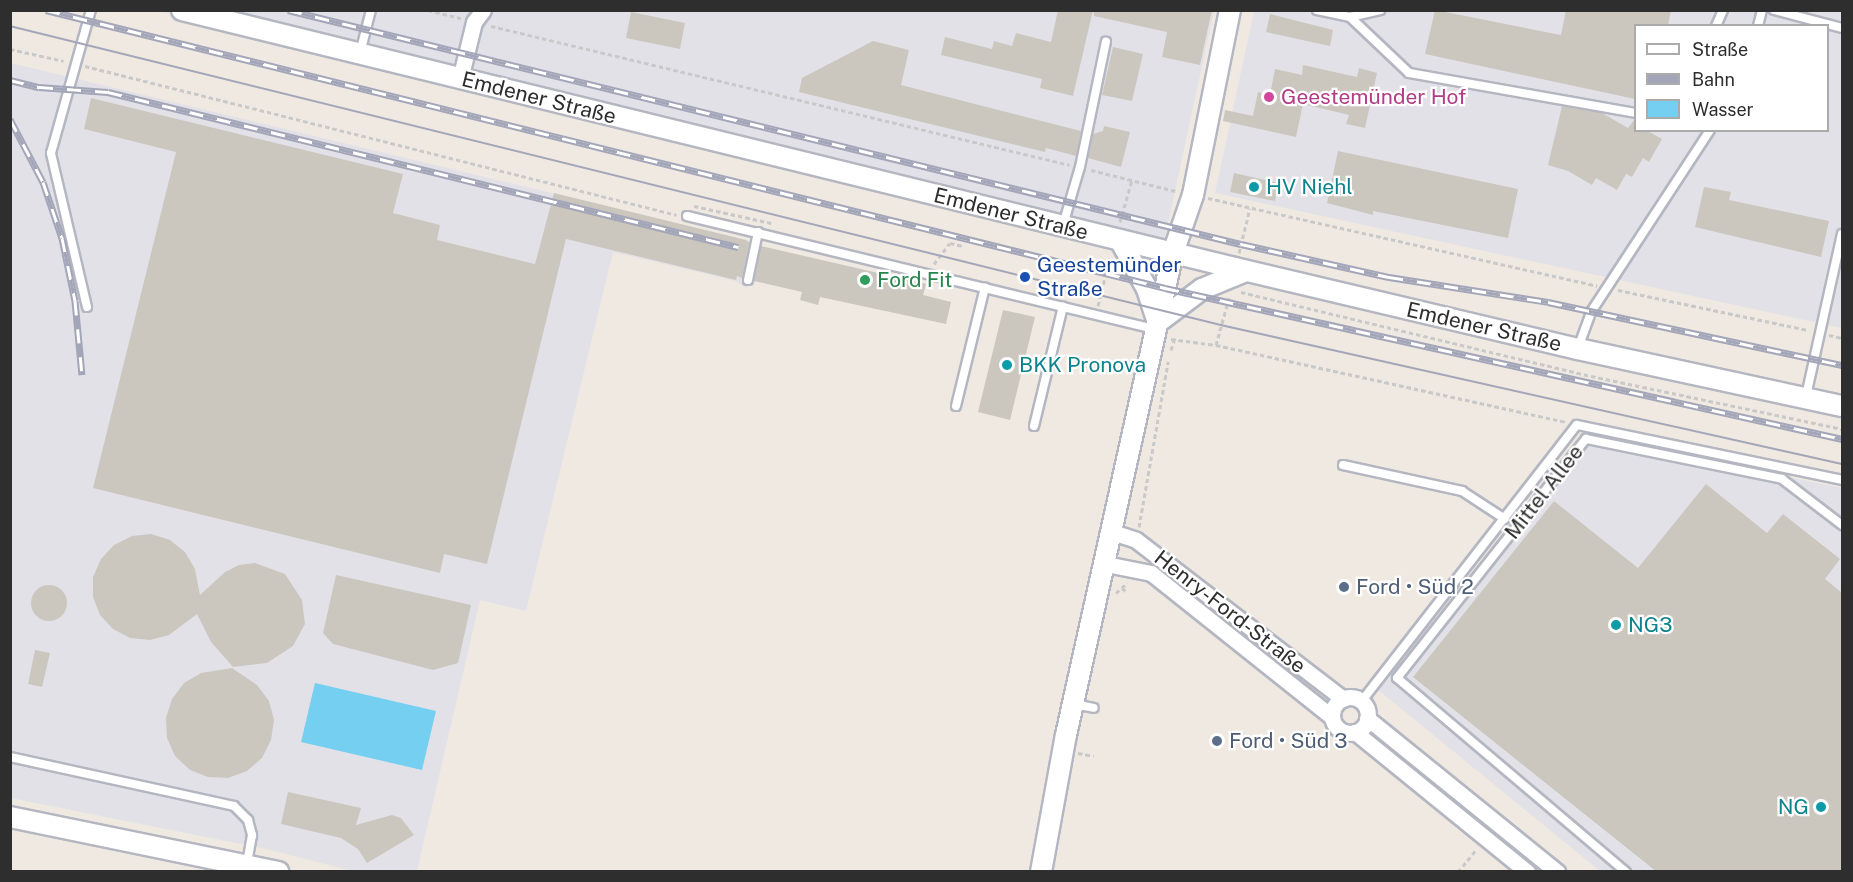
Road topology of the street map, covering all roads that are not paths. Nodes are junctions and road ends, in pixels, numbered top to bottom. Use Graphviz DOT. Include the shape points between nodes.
graph roads {
  1 [pos="92,10"];
  2 [pos="182,10"];
  3 [pos="371,10"];
  4 [pos="1230,10"];
  5 [pos="1317,10"];
  6 [pos="1380,10"];
  7 [pos="1723,10"];
  8 [pos="1774,10"];
  9 [pos="480,14"];
  10 [pos="1350,17"];
  11 [pos="1717,24"];
  12 [pos="1827,24"];
  13 [pos="1106,42"];
  14 [pos="360,54"];
  15 [pos="460,79"];
  16 [pos="1634,113"];
  17 [pos="1709,132"];
  18 [pos="686,212"];
  19 [pos="1062,226"];
  20 [pos="758,232"];
  21 [pos="1842,234"];
  22 [pos="1120,240"];
  23 [pos="1173,253"];
  24 [pos="1240,270"];
  25 [pos="747,280"];
  26 [pos="985,287"];
  27 [pos="1063,306"];
  28 [pos="87,307"];
  29 [pos="1157,326"];
  30 [pos="1578,349"];
  31 [pos="1806,398"];
  32 [pos="956,406"];
  33 [pos="1842,406"];
  34 [pos="1034,426"];
  35 [pos="1343,465"];
  36 [pos="1842,480"];
  37 [pos="1505,519"];
  38 [pos="1842,525"];
  39 [pos="1112,532"];
  40 [pos="1106,564"];
  41 [pos="1343,699"];
  42 [pos="1361,702"];
  43 [pos="1073,703"];
  44 [pos="1094,708"];
  45 [pos="1332,717"];
  46 [pos="1367,718"];
  47 [pos="1355,732"];
  48 [pos="10,757"];
  49 [pos="10,817"];
  50 [pos="247,864"];
  51 [pos="278,872"];
  52 [pos="1041,872"];
  53 [pos="1527,872"];
  54 [pos="1557,872"];
  55 [pos="1626,872"];
  1 -- 28 [label="lane" via="51,153"];
  2 -- 14 [label="street, Emdener Straße"];
  3 -- 14 [label="lane"];
  4 -- 23 [label="street" via="1193,195"];
  5 -- 10 [label="lane"];
  6 -- 10 [label="lane"];
  7 -- 11 [label="lane"];
  8 -- 12 [label="lane"];
  9 -- 15 [label="street"];
  10 -- 16 [label="lane" via="1409,73"];
  13 -- 19 [label="lane" via="1080,167"];
  14 -- 15 [label="street, Emdener Straße"];
  15 -- 19 [label="street, Emdener Straße"];
  17 -- 30 [label="lane" via="1591,312"];
  18 -- 20 [label="lane"];
  19 -- 22 [label="street, Emdener Straße"];
  20 -- 25 [label="lane"];
  20 -- 26 [label="lane"];
  21 -- 31 [label="lane"];
  22 -- 23 [label="street, Emdener Straße"];
  22 -- 29 [label="street" via="1147,289"];
  23 -- 24 [label="street, Emdener Straße"];
  23 -- 29 [label="street"];
  24 -- 29 [label="street" via="1202,289"];
  24 -- 30 [label="street, Emdener Straße"];
  26 -- 27 [label="lane"];
  26 -- 32 [label="lane"];
  27 -- 29 [label="lane"];
  27 -- 34 [label="lane"];
  29 -- 39 [label="street"];
  30 -- 31 [label="street, Emdener Straße"];
  31 -- 33 [label="street, Emdener Straße"];
  35 -- 37 [label="lane" via="1462,491"];
  36 -- 37 [label="lane" via="1577,425"];
  37 -- 42 [label="lane"];
  38 -- 55 [label="lane, Mittel Allee" via="1782,479 1586,439 1397,678"];
  39 -- 40 [label="street"];
  39 -- 41 [label="street, Henry-Ford-Straße" via="1136,540"];
  40 -- 43 [label="street"];
  40 -- 45 [label="street, Henry-Ford-Straße" via="1151,573"];
  41 -- 42 [label="street, Henry-Ford-Straße"];
  41 -- 45 [label="street" via="1334,706"];
  42 -- 46 [label="street"];
  43 -- 44 [label="lane"];
  43 -- 52 [label="street"];
  45 -- 47 [label="street, Henry-Ford-Straße" via="1340,730"];
  46 -- 47 [label="street"];
  46 -- 54 [label="street"];
  47 -- 53 [label="street, Henry-Ford-Straße"];
  48 -- 50 [label="lane" via="234,806 248,820 252,835"];
  49 -- 50 [label="street"];
  50 -- 51 [label="street"];
}
